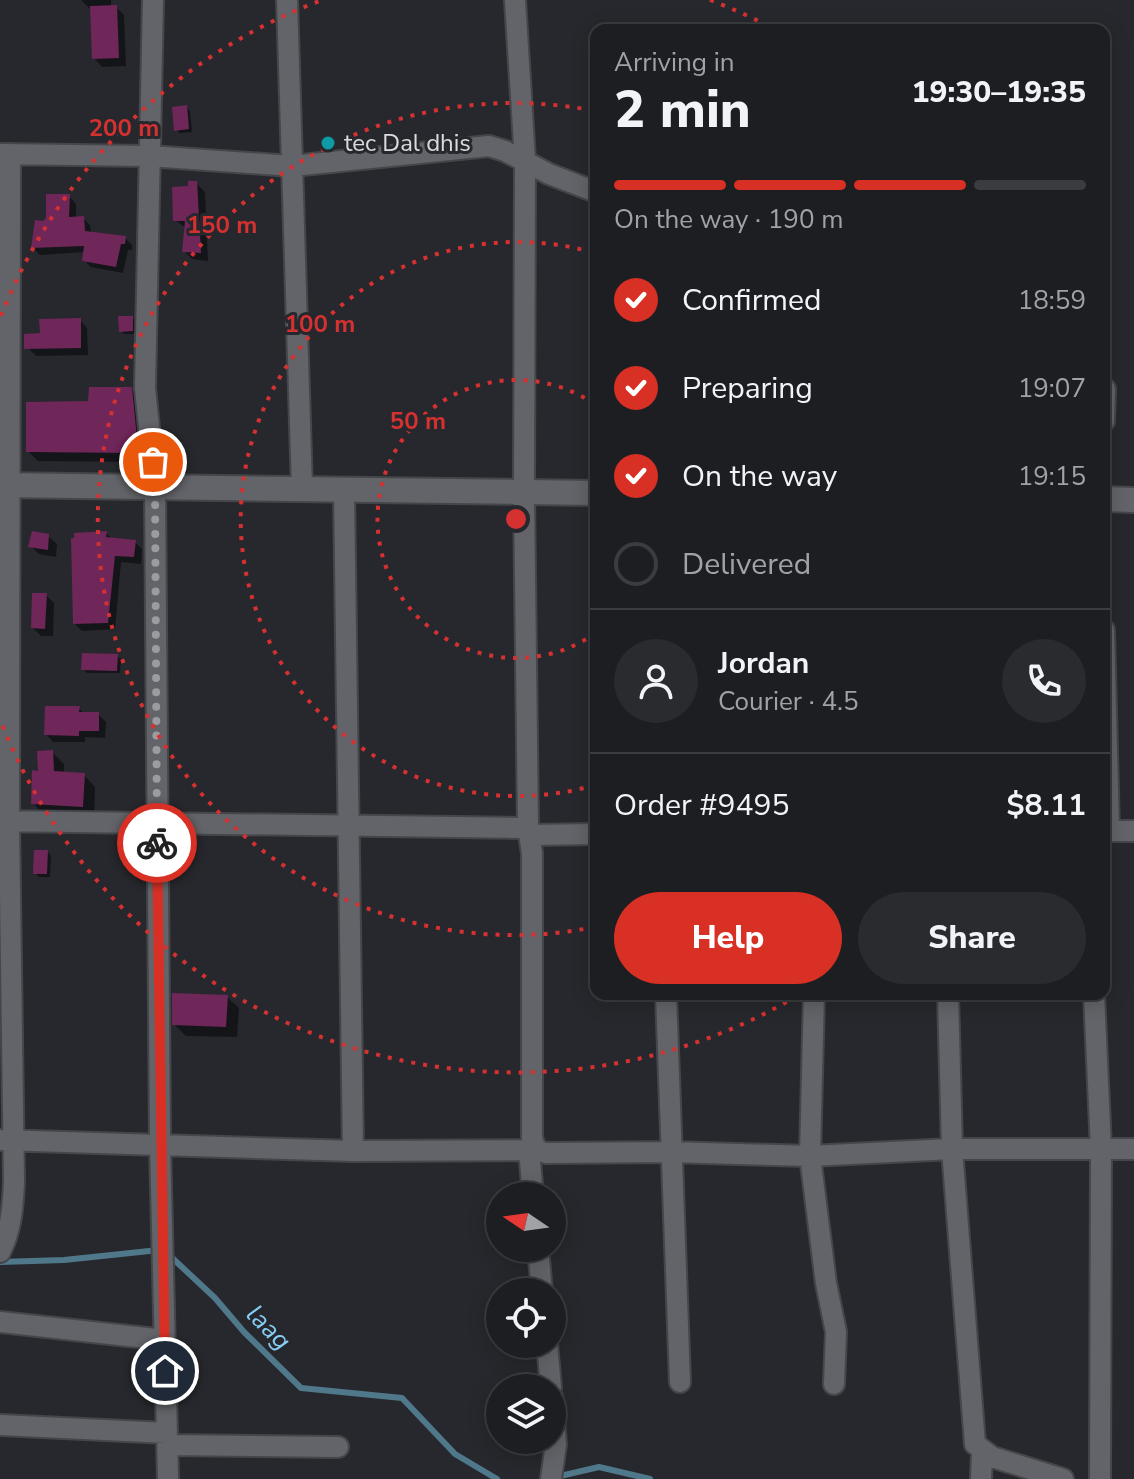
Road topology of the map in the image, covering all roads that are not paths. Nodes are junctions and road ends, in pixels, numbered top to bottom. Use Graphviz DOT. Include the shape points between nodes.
graph roads {
  1 [pos="153,0"];
  2 [pos="287,0"];
  3 [pos="515,0"];
  4 [pos="5,154"];
  5 [pos="149,156"];
  6 [pos="525,160"];
  7 [pos="292,166"];
  8 [pos="590,190"];
  9 [pos="5,485"];
  10 [pos="155,487"];
  11 [pos="302,489"];
  12 [pos="344,490"];
  13 [pos="524,492"];
  14 [pos="590,493"];
  15 [pos="1110,499"];
  16 [pos="1134,500"];
  17 [pos="5,821"];
  18 [pos="157,823"];
  19 [pos="349,825"];
  20 [pos="529,831"];
  21 [pos="1110,831"];
  22 [pos="1134,831"];
  23 [pos="590,834"];
  24 [pos="666,1000"];
  25 [pos="814,1000"];
  26 [pos="948,1000"];
  27 [pos="1091,1000"];
  28 [pos="6,1140"];
  29 [pos="160,1145"];
  30 [pos="952,1149"];
  31 [pos="1101,1149"];
  32 [pos="1134,1149"];
  33 [pos="532,1150"];
  34 [pos="353,1151"];
  35 [pos="670,1152"];
  36 [pos="810,1156"];
  37 [pos="533,1182"];
  38 [pos="3,1247"];
  39 [pos="0,1322"];
  40 [pos="165,1340"];
  41 [pos="680,1382"];
  42 [pos="834,1384"];
  43 [pos="0,1425"];
  44 [pos="167,1439"];
  45 [pos="338,1447"];
  46 [pos="982,1451"];
  47 [pos="555,1454"];
  48 [pos="168,1479"];
  49 [pos="551,1479"];
  50 [pos="981,1479"];
  51 [pos="1063,1479"];
  52 [pos="1100,1479"];
  1 -- 5 [label="street"];
  2 -- 7 [label="street"];
  3 -- 6 [label="street"];
  4 -- 5 [label="street"];
  4 -- 9 [label="street"];
  5 -- 7 [label="street"];
  5 -- 10 [label="street" via="145,388"];
  6 -- 7 [label="street" via="489,146"];
  6 -- 8 [label="street"];
  6 -- 13 [label="street"];
  7 -- 11 [label="street"];
  9 -- 10 [label="street"];
  9 -- 17 [label="street"];
  10 -- 11 [label="street"];
  10 -- 18 [label="street"];
  11 -- 12 [label="street"];
  12 -- 13 [label="street"];
  12 -- 19 [label="street"];
  13 -- 14 [label="street"];
  13 -- 20 [label="street"];
  15 -- 16 [label="street"];
  17 -- 18 [label="street"];
  17 -- 28 [label="street"];
  18 -- 19 [label="street"];
  18 -- 29 [label="street"];
  19 -- 20 [label="street"];
  19 -- 34 [label="street"];
  20 -- 23 [label="street"];
  20 -- 33 [label="street"];
  21 -- 22 [label="street"];
  24 -- 35 [label="street"];
  25 -- 36 [label="street"];
  26 -- 30 [label="street"];
  27 -- 31 [label="street"];
  28 -- 29 [label="street"];
  28 -- 38 [label="street" via="13,1209"];
  29 -- 34 [label="street"];
  29 -- 40 [label="street"];
  30 -- 31 [label="street"];
  30 -- 36 [label="street"];
  30 -- 46 [label="street" via="975,1444"];
  31 -- 32 [label="street"];
  31 -- 52 [label="street"];
  33 -- 34 [label="street"];
  33 -- 35 [label="street"];
  33 -- 37 [label="street"];
  35 -- 36 [label="street"];
  35 -- 41 [label="street"];
  36 -- 42 [label="street" via="836,1332"];
  39 -- 40 [label="street"];
  40 -- 44 [label="street"];
  43 -- 44 [label="street"];
  44 -- 45 [label="street"];
  44 -- 48 [label="street"];
  46 -- 50 [label="street"];
  46 -- 51 [label="street"];
  47 -- 49 [label="street"];
}
